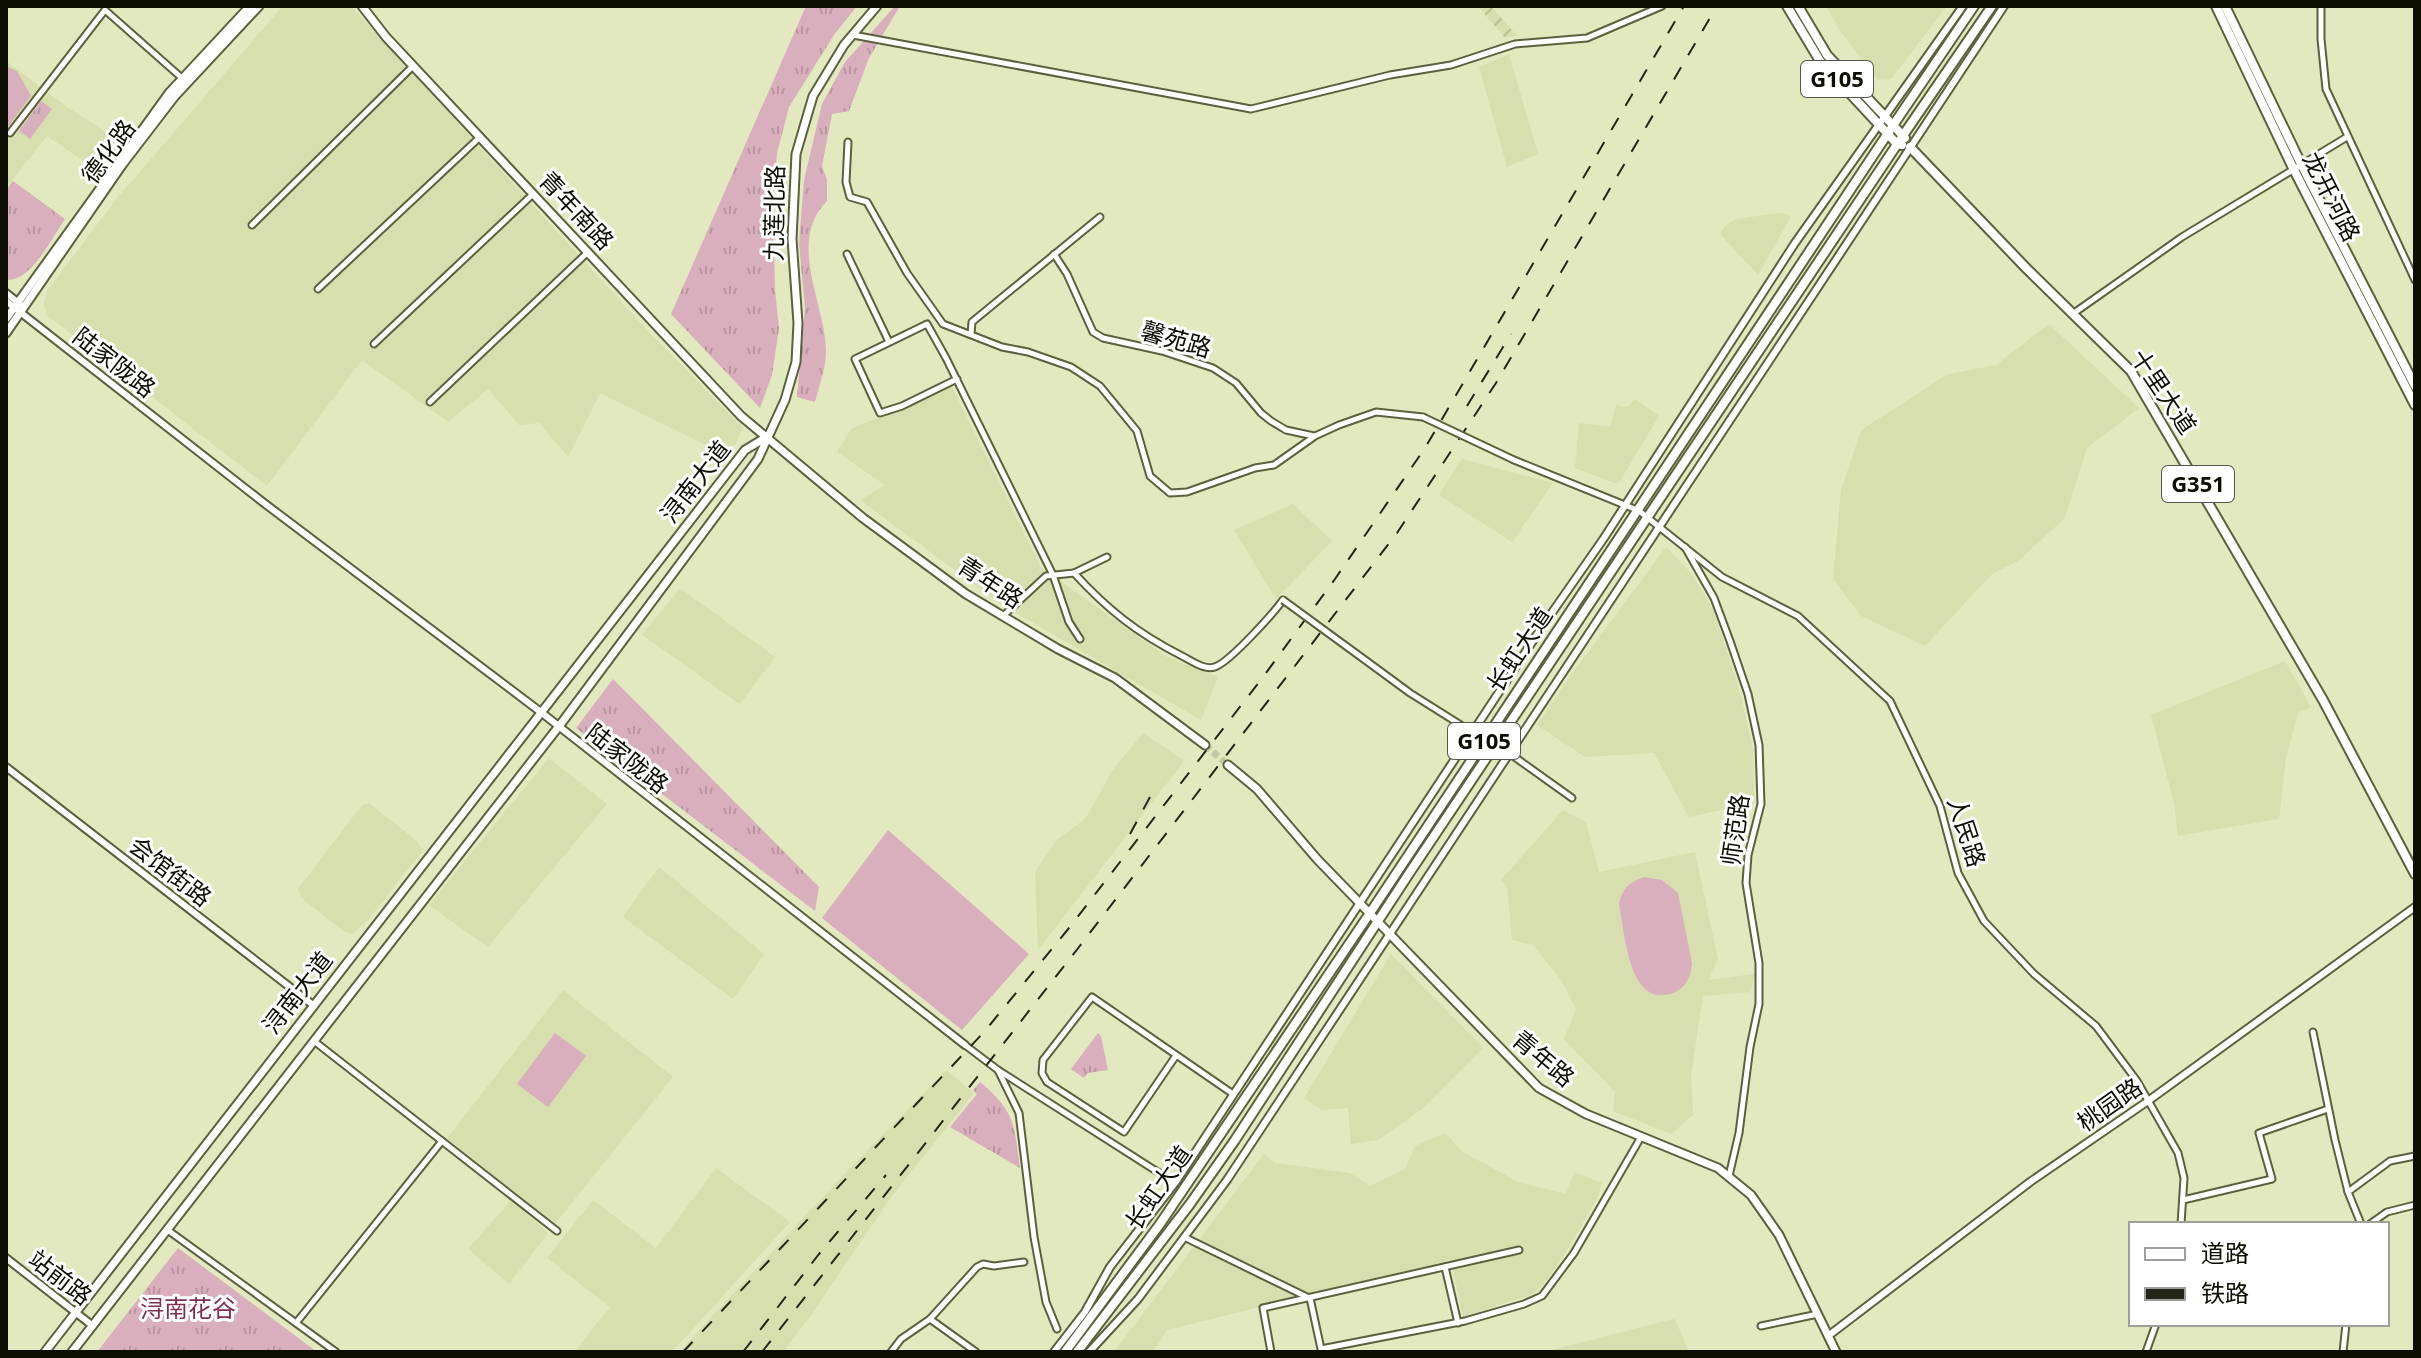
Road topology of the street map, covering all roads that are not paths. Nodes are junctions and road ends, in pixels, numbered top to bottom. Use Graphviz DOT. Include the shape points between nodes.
graph roads {
  1 [pos="250,6"];
  2 [pos="259,6"];
  3 [pos="362,6"];
  4 [pos="877,6"];
  5 [pos="1662,6"];
  6 [pos="1787,6"];
  7 [pos="1798,6"];
  8 [pos="1963,6"];
  9 [pos="1974,6"];
  10 [pos="1992,6"];
  11 [pos="2004,6"];
  12 [pos="2216,6"];
  13 [pos="2225,6"];
  14 [pos="2321,6"];
  15 [pos="853,35"];
  16 [pos="413,66"];
  17 [pos="183,79"];
  18 [pos="1886,115"];
  19 [pos="1894,124"];
  20 [pos="1879,125"];
  21 [pos="10,133"];
  22 [pos="1888,134"];
  23 [pos="1904,134"];
  24 [pos="480,137"];
  25 [pos="2347,137"];
  26 [pos="848,142"];
  27 [pos="1897,144"];
  28 [pos="1910,147"];
  29 [pos="2297,166"];
  30 [pos="533,194"];
  31 [pos="1100,217"];
  32 [pos="252,225"];
  33 [pos="588,252"];
  34 [pos="847,254"];
  35 [pos="1054,254"];
  36 [pos="2415,280"];
  37 [pos="318,289"];
  38 [pos="6,293"];
  39 [pos="6,301"];
  40 [pos="19,308"];
  41 [pos="2074,313"];
  42 [pos="6,319"];
  43 [pos="6,333"];
  44 [pos="971,334"];
  45 [pos="889,342"];
  46 [pos="374,344"];
  47 [pos="957,379"];
  48 [pos="2415,386"];
  49 [pos="430,402"];
  50 [pos="2415,405"];
  51 [pos="1315,436"];
  52 [pos="767,437"];
  53 [pos="1625,504"];
  54 [pos="1637,509"];
  55 [pos="1647,516"];
  56 [pos="1660,527"];
  57 [pos="1685,547"];
  58 [pos="1107,557"];
  59 [pos="1074,573"];
  60 [pos="1053,575"];
  61 [pos="1003,616"];
  62 [pos="1080,639"];
  63 [pos="542,713"];
  64 [pos="558,728"];
  65 [pos="1472,732"];
  66 [pos="1205,745"];
  67 [pos="1509,753"];
  68 [pos="1228,765"];
  69 [pos="6,767"];
  70 [pos="1572,798"];
  71 [pos="2415,874"];
  72 [pos="1361,903"];
  73 [pos="2415,907"];
  74 [pos="1370,913"];
  75 [pos="1378,921"];
  76 [pos="1390,933"];
  77 [pos="313,1005"];
  78 [pos="2313,1032"];
  79 [pos="314,1041"];
  80 [pos="965,1045"];
  81 [pos="1175,1057"];
  82 [pos="998,1070"];
  83 [pos="1233,1094"];
  84 [pos="2148,1101"];
  85 [pos="2328,1109"];
  86 [pos="1641,1137"];
  87 [pos="442,1141"];
  88 [pos="2415,1156"];
  89 [pos="1729,1177"];
  90 [pos="1175,1183"];
  91 [pos="2348,1192"];
  92 [pos="2183,1200"];
  93 [pos="2415,1205"];
  94 [pos="2181,1222"];
  95 [pos="2360,1222"];
  96 [pos="2373,1222"];
  97 [pos="169,1231"];
  98 [pos="557,1231"];
  99 [pos="1184,1237"];
  100 [pos="1519,1250"];
  101 [pos="6,1258"];
  102 [pos="1024,1262"];
  103 [pos="1445,1267"];
  104 [pos="1310,1298"];
  105 [pos="76,1313"];
  106 [pos="1818,1314"];
  107 [pos="930,1319"];
  108 [pos="296,1323"];
  109 [pos="1458,1323"];
  110 [pos="93,1326"];
  111 [pos="1761,1326"];
  112 [pos="2155,1326"];
  113 [pos="2346,1326"];
  114 [pos="1057,1329"];
  115 [pos="1828,1336"];
  116 [pos="45,1352"];
  117 [pos="72,1352"];
  118 [pos="336,1352"];
  119 [pos="891,1352"];
  120 [pos="976,1352"];
  121 [pos="1054,1352"];
  122 [pos="1065,1352"];
  123 [pos="1077,1352"];
  124 [pos="1089,1352"];
  125 [pos="1271,1352"];
  126 [pos="1836,1352"];
  127 [pos="2146,1352"];
  128 [pos="2343,1352"];
  1 -- 17 [label="main road, 德化路"];
  2 -- 40 [label="main road, 德化路" via="175,96"];
  3 -- 16 [label="main road, 青年南路"];
  4 -- 15 [label="main road, 九莲北路"];
  5 -- 15 [label="street" via="1587,38 1515,44 1451,65 1251,109"];
  6 -- 20 [label="main road, G105" via="1820,61"];
  7 -- 18 [label="main road, 十里大道 / G105" via="1827,55"];
  8 -- 18 [label="street"];
  9 -- 19 [label="main road, 长虹大道"];
  10 -- 23 [label="main road, 长虹大道"];
  11 -- 28 [label="street"];
  12 -- 29 [label="main road, 龙开河路"];
  13 -- 29 [label="main road, 龙开河路"];
  14 -- 25 [label="street" via="2326,89"];
  15 -- 52 [label="main road, 九莲北路" via="813,96 796,154 796,362"];
  16 -- 24 [label="main road, 青年南路"];
  16 -- 32 [label="street"];
  17 -- 21 [label="street" via="105,10"];
  17 -- 40 [label="main road, 德化路" via="116,163"];
  18 -- 19 [label="main road, 十里大道 / G105"];
  18 -- 20 [label="street"];
  19 -- 22 [label="main road, 长虹大道 / G105"];
  19 -- 23 [label="main road, 十里大道 / G105"];
  20 -- 22 [label="main road, G105"];
  20 -- 53 [label="street" via="1795,243"];
  22 -- 27 [label="main road, G105"];
  22 -- 54 [label="main road, 长虹大道 / G105"];
  23 -- 27 [label="main road, 长虹大道 / G105"];
  23 -- 28 [label="main road, 十里大道 / G351"];
  24 -- 30 [label="main road, 青年南路"];
  24 -- 37 [label="street"];
  25 -- 29 [label="street"];
  25 -- 36 [label="street"];
  26 -- 44 [label="street" via="850,197 867,202 943,324"];
  27 -- 28 [label="main road"];
  27 -- 55 [label="main road, 长虹大道 / G105"];
  28 -- 41 [label="main road, 十里大道 / G351"];
  28 -- 56 [label="street"];
  29 -- 41 [label="street" via="2182,237"];
  29 -- 48 [label="main road, 龙开河路"];
  29 -- 50 [label="main road, 龙开河路"];
  30 -- 33 [label="main road, 青年南路"];
  30 -- 46 [label="street"];
  31 -- 35 [label="street"];
  33 -- 49 [label="street"];
  33 -- 52 [label="main road, 青年南路" via="741,416"];
  34 -- 45 [label="street"];
  35 -- 44 [label="street" via="972,322"];
  35 -- 51 [label="street, 馨苑路" via="1093,332 1213,368 1236,383 1271,421"];
  38 -- 40 [label="street"];
  39 -- 40 [label="street"];
  40 -- 42 [label="main road, 德化路"];
  40 -- 43 [label="main road, 德化路"];
  40 -- 63 [label="street, 陆家陇路" via="264,503"];
  41 -- 71 [label="main road, 十里大道 / G351" via="2131,371 2323,700"];
  44 -- 51 [label="street, 人民路" via="1071,367 1100,386 1137,431 1150,476 1170,493 1274,465"];
  45 -- 47 [label="street" via="927,324"];
  45 -- 47 [label="street" via="855,359 880,413"];
  47 -- 60 [label="street"];
  51 -- 53 [label="street, 人民路, bridge" via="1376,412 1423,417"];
  52 -- 61 [label="main road, 青年路" via="863,518"];
  52 -- 63 [label="main road, 浔南大道" via="745,450"];
  52 -- 64 [label="main road, 浔南大道" via="758,459"];
  53 -- 54 [label="street, 人民路"];
  53 -- 65 [label="street"];
  54 -- 55 [label="street, 人民路"];
  54 -- 74 [label="main road, 长虹大道 / G105"];
  55 -- 56 [label="street, 人民路"];
  55 -- 75 [label="main road, 长虹大道 / G105"];
  56 -- 57 [label="street, 人民路"];
  56 -- 67 [label="street"];
  57 -- 84 [label="street, 人民路" via="1722,577 1798,616 1890,701 1940,806 1958,873 1984,921 2034,974 2096,1026"];
  57 -- 89 [label="street, 师范路" via="1714,598 1748,694 1759,745 1761,804 1746,883 1759,963 1759,1004"];
  58 -- 59 [label="street"];
  59 -- 60 [label="street"];
  59 -- 65 [label="street, bridge" via="1134,630 1206,667 1218,665 1283,600"];
  60 -- 61 [label="street"];
  60 -- 62 [label="street"];
  61 -- 66 [label="main road, 青年路" via="1115,678"];
  63 -- 64 [label="street, 陆家陇路"];
  63 -- 77 [label="main road, 浔南大道"];
  64 -- 79 [label="main road, 浔南大道"];
  64 -- 80 [label="street, 陆家陇路"];
  65 -- 72 [label="street"];
  67 -- 70 [label="street"];
  67 -- 76 [label="street"];
  68 -- 72 [label="main road, 青年路" via="1257,789"];
  69 -- 77 [label="street, 会馆街路"];
  72 -- 74 [label="main road, 青年路"];
  72 -- 83 [label="street"];
  73 -- 84 [label="street, 桃园路"];
  74 -- 75 [label="main road, 青年路"];
  74 -- 122 [label="main road, 长虹大道 / G105" via="1160,1224"];
  75 -- 76 [label="main road, 青年路"];
  75 -- 123 [label="main road, 长虹大道 / G105" via="1235,1140"];
  76 -- 86 [label="main road, 青年路" via="1539,1088"];
  76 -- 99 [label="street"];
  77 -- 105 [label="main road, 浔南大道"];
  78 -- 85 [label="street"];
  79 -- 87 [label="street"];
  79 -- 97 [label="main road, 浔南大道"];
  80 -- 82 [label="street, 陆家陇路"];
  81 -- 81 [label="street" via="1092,997 1041,1068 1047,1082 1124,1132"];
  81 -- 83 [label="street"];
  82 -- 90 [label="street"];
  82 -- 114 [label="street, 陆家陇路" via="1019,1113 1036,1250"];
  83 -- 90 [label="street"];
  84 -- 92 [label="street, 人民路" via="2178,1153"];
  84 -- 115 [label="street, 桃园路" via="2030,1182"];
  85 -- 91 [label="street"];
  85 -- 92 [label="street" via="2259,1133 2272,1179"];
  86 -- 89 [label="main road, 青年路"];
  86 -- 109 [label="street" via="1574,1253 1542,1296"];
  87 -- 98 [label="street"];
  87 -- 108 [label="street"];
  88 -- 91 [label="street" via="2390,1161"];
  89 -- 106 [label="main road, 青年路" via="1751,1195 1779,1235"];
  90 -- 121 [label="street"];
  91 -- 95 [label="street"];
  92 -- 94 [label="street, 人民路"];
  93 -- 96 [label="street"];
  97 -- 108 [label="street"];
  97 -- 110 [label="main road, 浔南大道"];
  99 -- 104 [label="street"];
  99 -- 124 [label="street" via="1138,1299"];
  100 -- 103 [label="street"];
  101 -- 105 [label="street, 站前路"];
  102 -- 107 [label="street" via="977,1267"];
  103 -- 104 [label="street"];
  103 -- 109 [label="street"];
  104 -- 109 [label="street" via="1321,1349"];
  104 -- 125 [label="street" via="1263,1308"];
  105 -- 110 [label="street, 站前路"];
  105 -- 116 [label="main road, 浔南大道"];
  106 -- 111 [label="street"];
  106 -- 115 [label="main road, 青年路"];
  107 -- 119 [label="street"];
  107 -- 120 [label="street"];
  108 -- 118 [label="street"];
  110 -- 117 [label="main road, 浔南大道"];
  112 -- 127 [label="street"];
  113 -- 128 [label="street"];
  115 -- 126 [label="main road, 青年路"];
}
